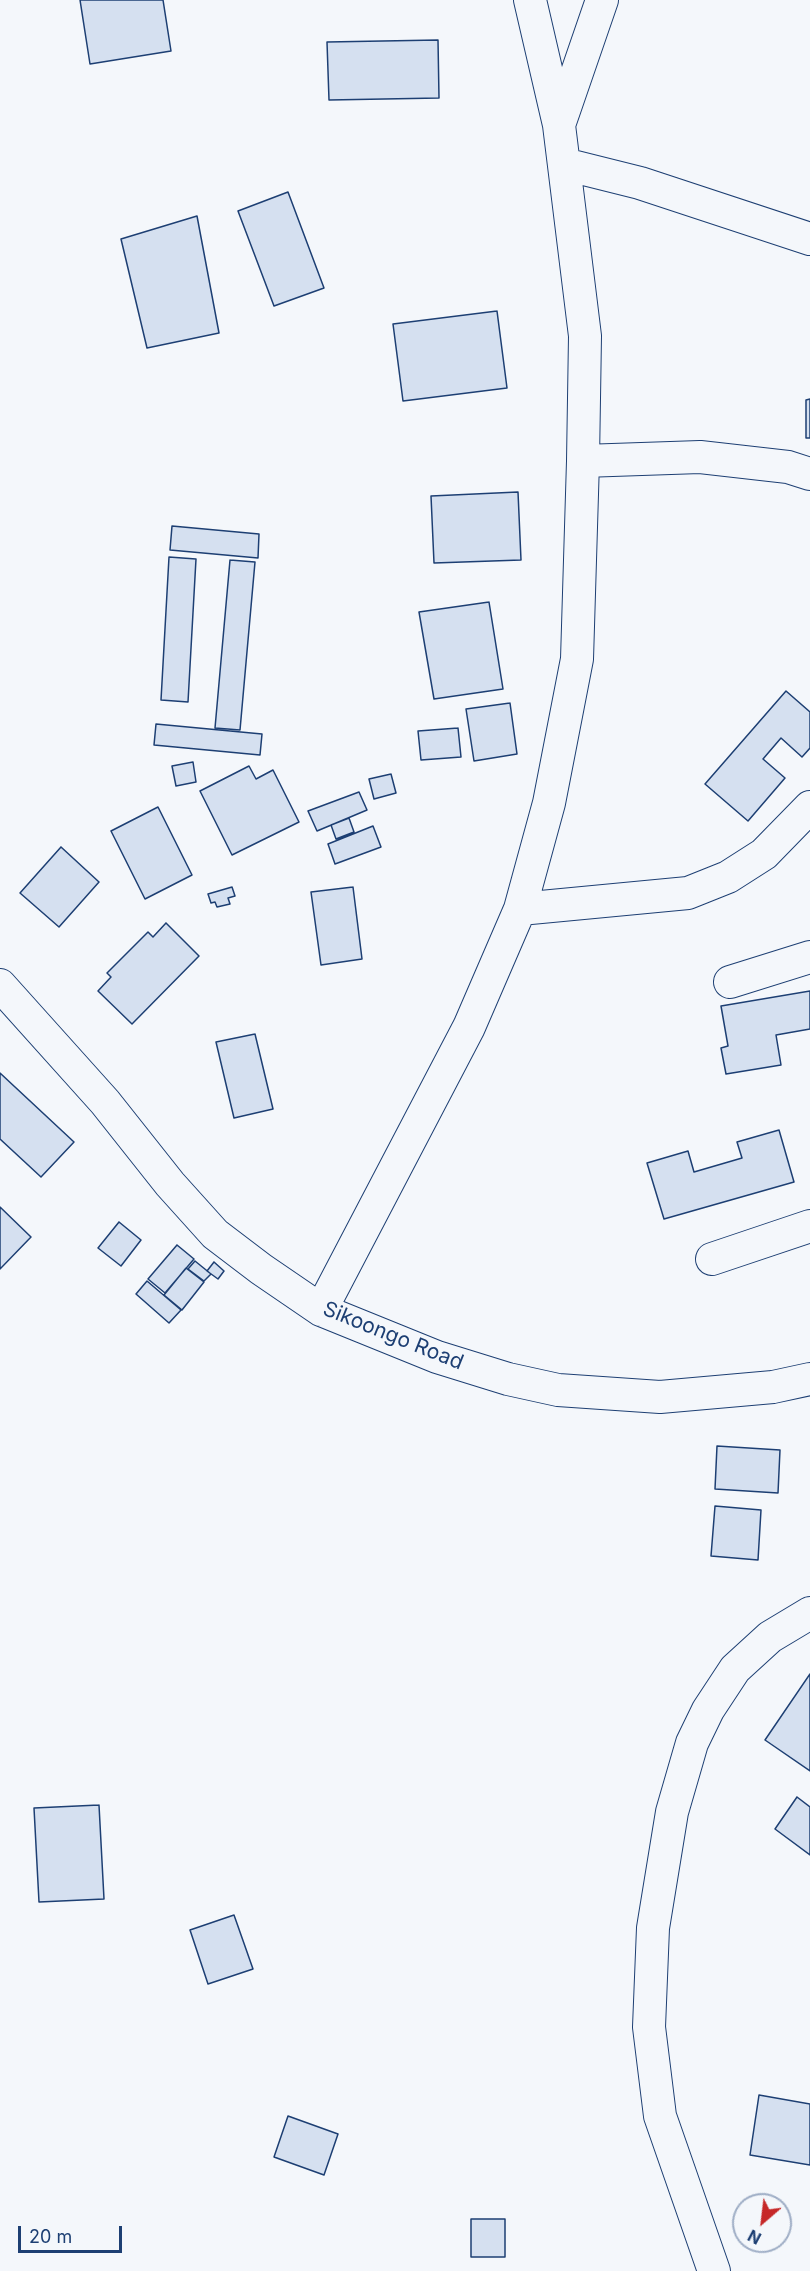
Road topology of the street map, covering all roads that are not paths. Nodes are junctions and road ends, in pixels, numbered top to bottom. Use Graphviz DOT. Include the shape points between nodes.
graph roads {
  1 [pos="530,0"];
  2 [pos="602,0"];
  3 [pos="559,125"];
  4 [pos="564,164"];
  5 [pos="810,239"];
  6 [pos="583,461"];
  7 [pos="810,474"];
  8 [pos="810,807"];
  9 [pos="520,909"];
  10 [pos="810,957"];
  11 [pos="730,982"];
  12 [pos="0,985"];
  13 [pos="810,1226"];
  14 [pos="712,1258"];
  15 [pos="321,1310"];
  16 [pos="810,1379"];
  17 [pos="810,1613"];
  18 [pos="714,2271"];
  1 -- 3 [label="street"];
  2 -- 3 [label="street"];
  3 -- 4 [label="street"];
  4 -- 5 [label="street" via="640,183"];
  4 -- 6 [label="street" via="585,336"];
  6 -- 7 [label="street" via="700,457 788,467"];
  6 -- 9 [label="street" via="577,659 549,803"];
  8 -- 9 [label="street" via="764,854 728,877 688,893"];
  9 -- 15 [label="street" via="469,1028"];
  10 -- 11 [label="street"];
  12 -- 15 [label="street, Sikoongo Road" via="105,1102 215,1234"];
  13 -- 14 [label="street"];
  15 -- 16 [label="street, Sikoongo Road" via="437,1357 558,1390 660,1397 773,1387"];
  17 -- 18 [label="street" via="770,1637 735,1669 708,1710 692,1743 672,1812 653,1928 649,2027 660,2116"];
}
